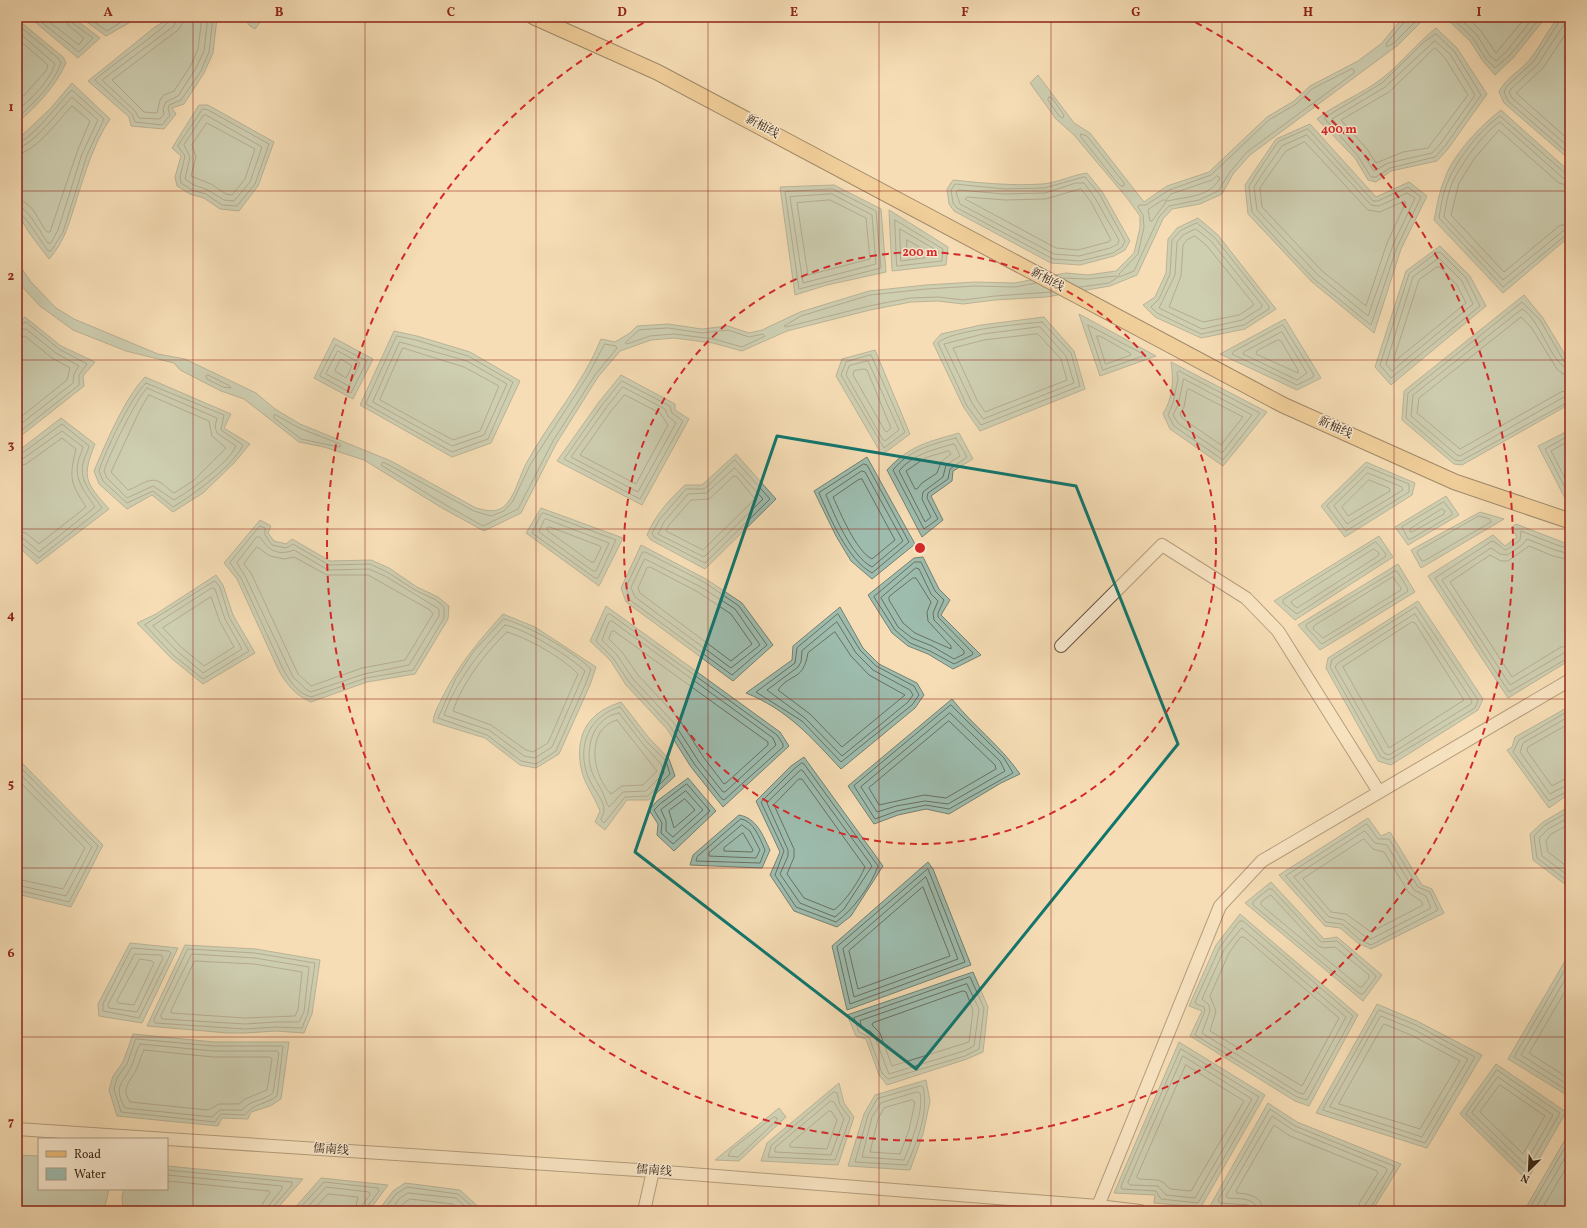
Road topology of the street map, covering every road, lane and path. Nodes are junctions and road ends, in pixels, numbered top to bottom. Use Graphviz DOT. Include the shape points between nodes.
graph roads {
  1 [pos="534,17"];
  2 [pos="1570,521"];
  3 [pos="1061,646"];
  4 [pos="1570,680"];
  5 [pos="1379,792"];
  6 [pos="17,1129"];
  7 [pos="152,1138"];
  8 [pos="168,1139"];
  9 [pos="653,1171"];
  10 [pos="1098,1206"];
  11 [pos="644,1211"];
  12 [pos="1140,1211"];
  1 -- 2 [label="main road, 新柚线" via="657,72 1283,405 1455,482"];
  3 -- 5 [label="street" via="1162,545 1246,598 1278,631"];
  4 -- 5 [label="street"];
  5 -- 10 [label="street" via="1262,861 1220,906"];
  6 -- 7 [label="street, 儒南线"];
  8 -- 9 [label="street, 儒南线"];
  9 -- 10 [label="street, 儒南线"];
  9 -- 11 [label="street"];
  10 -- 12 [label="street, 儒南线"];
}
